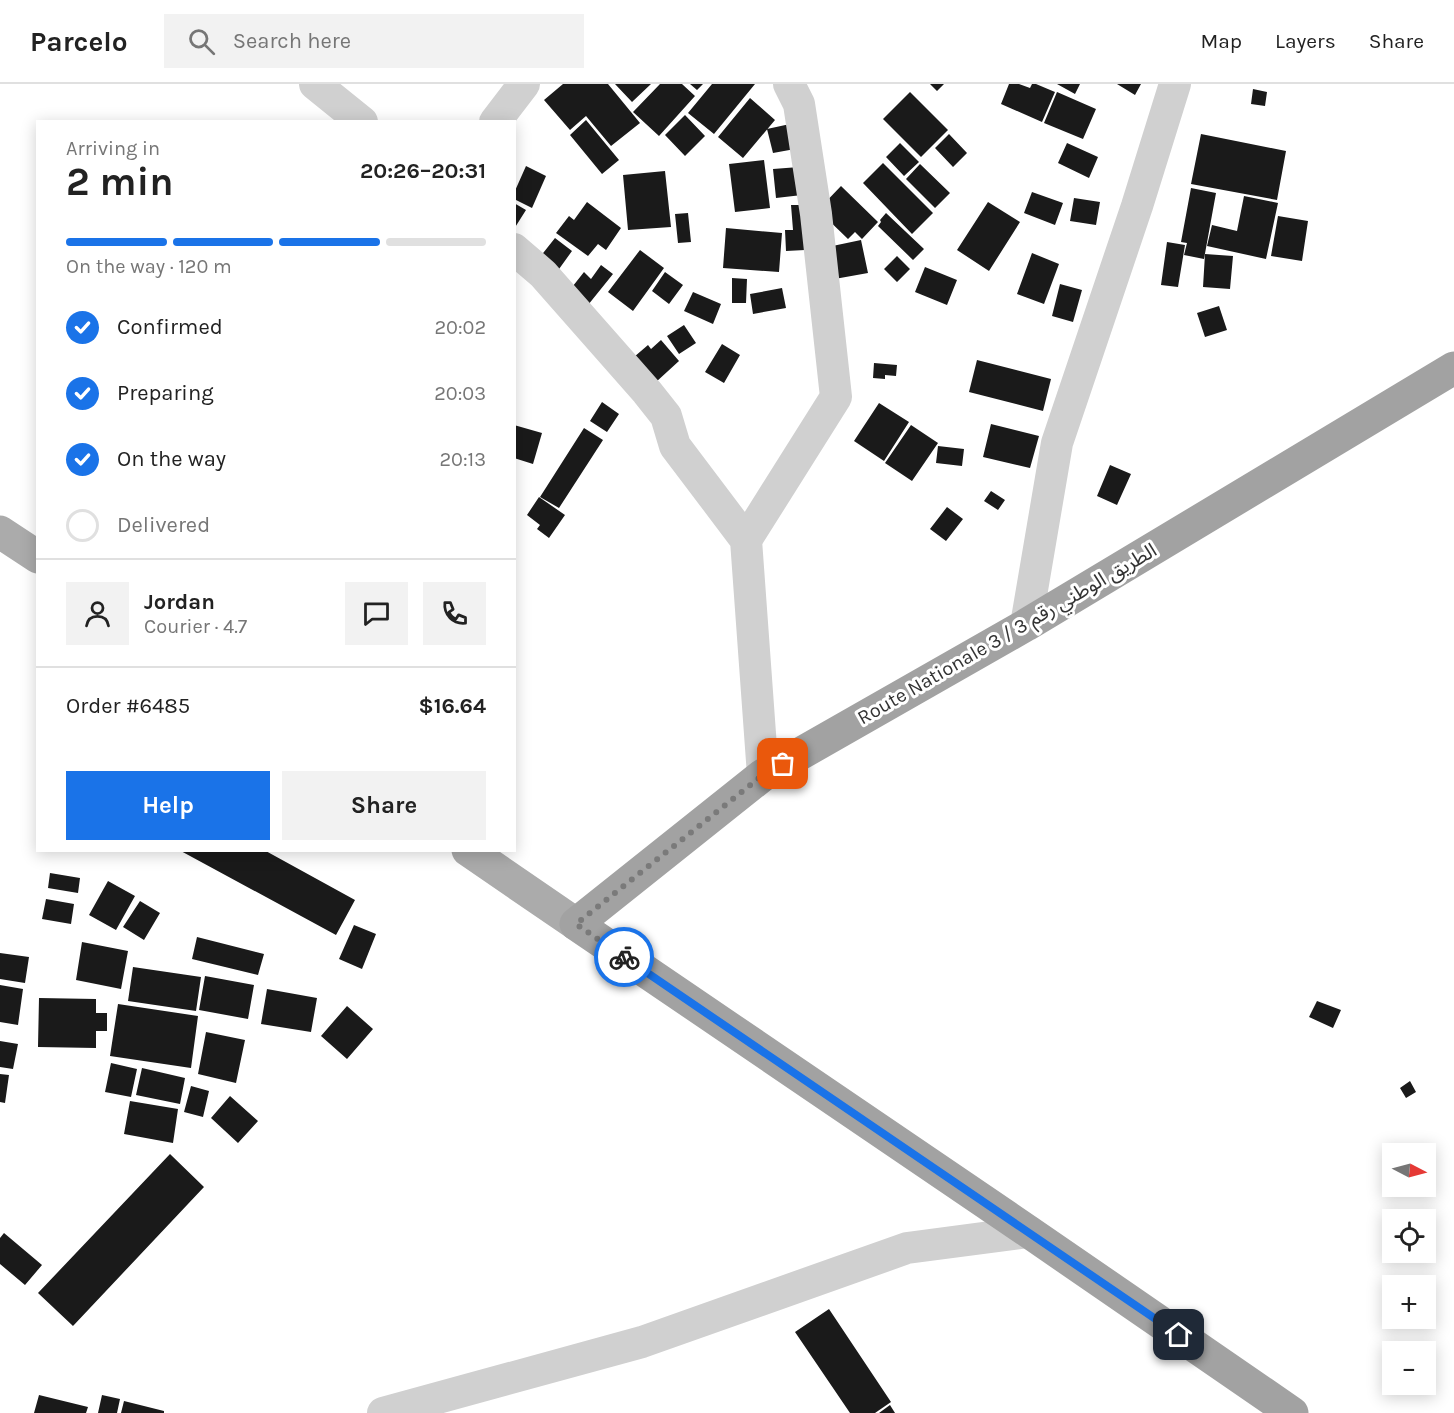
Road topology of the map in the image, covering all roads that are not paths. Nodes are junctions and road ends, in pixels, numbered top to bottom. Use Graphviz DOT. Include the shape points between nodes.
graph roads {
  1 [pos="315,84"];
  2 [pos="524,84"];
  3 [pos="789,84"];
  4 [pos="1175,84"];
  5 [pos="360,120"];
  6 [pos="497,120"];
  7 [pos="516,251"];
  8 [pos="1454,368"];
  9 [pos="0,532"];
  10 [pos="746,540"];
  11 [pos="36,556"];
  12 [pos="1026,625"];
  13 [pos="763,775"];
  14 [pos="471,852"];
  15 [pos="576,924"];
  16 [pos="1029,1232"];
  17 [pos="383,1413"];
  18 [pos="1292,1413"];
  1 -- 5 [label="street"];
  2 -- 6 [label="street"];
  3 -- 10 [label="street" via="799,104 816,214 836,397"];
  4 -- 12 [label="street" via="1057,443"];
  7 -- 10 [label="street" via="543,274 666,416 675,446"];
  8 -- 12 [label="highway, Route Nationale 3 / الطريق الوطني رقم 3"];
  9 -- 11 [label="main road"];
  10 -- 13 [label="street"];
  12 -- 13 [label="highway, Route Nationale 3 / الطريق الوطني رقم 3"];
  13 -- 15 [label="highway, Route Nationale 3 / الطريق الوطني رقم 3"];
  14 -- 15 [label="main road"];
  15 -- 16 [label="highway"];
  16 -- 17 [label="street" via="907,1248 642,1342"];
  16 -- 18 [label="highway"];
}
